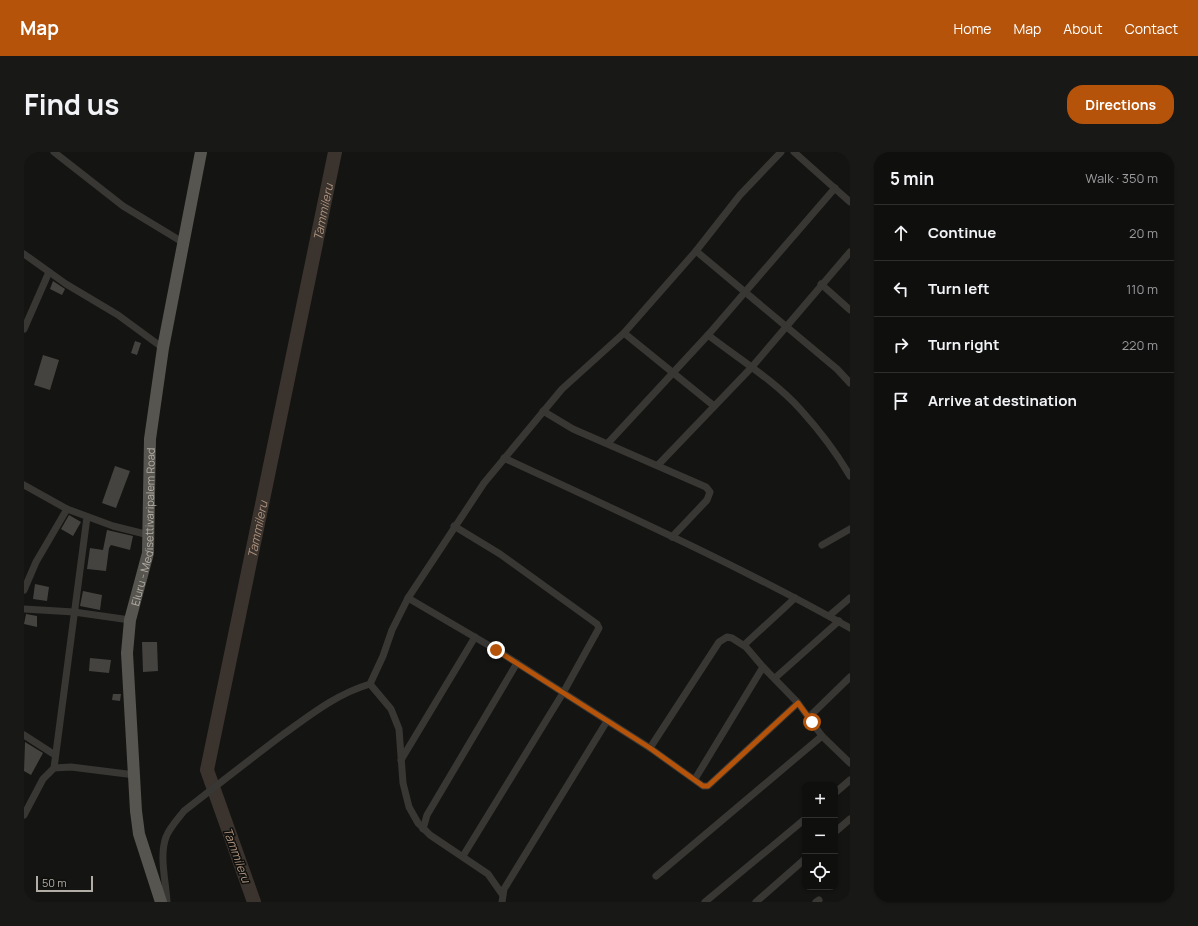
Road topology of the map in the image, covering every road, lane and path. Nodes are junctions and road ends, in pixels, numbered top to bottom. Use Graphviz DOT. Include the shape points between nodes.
graph roads {
  1 [pos="54,152"];
  2 [pos="201,152"];
  3 [pos="782,152"];
  4 [pos="794,152"];
  5 [pos="835,188"];
  6 [pos="850,202"];
  7 [pos="184,243"];
  8 [pos="696,251"];
  9 [pos="850,252"];
  10 [pos="24,254"];
  11 [pos="49,272"];
  12 [pos="821,284"];
  13 [pos="745,292"];
  14 [pos="850,310"];
  15 [pos="786,327"];
  16 [pos="24,329"];
  17 [pos="624,333"];
  18 [pos="708,335"];
  19 [pos="163,348"];
  20 [pos="751,368"];
  21 [pos="672,372"];
  22 [pos="850,383"];
  23 [pos="714,406"];
  24 [pos="543,411"];
  25 [pos="608,444"];
  26 [pos="504,458"];
  27 [pos="658,465"];
  28 [pos="850,476"];
  29 [pos="24,486"];
  30 [pos="67,509"];
  31 [pos="87,516"];
  32 [pos="454,526"];
  33 [pos="850,529"];
  34 [pos="149,535"];
  35 [pos="672,537"];
  36 [pos="822,545"];
  37 [pos="24,590"];
  38 [pos="408,598"];
  39 [pos="795,598"];
  40 [pos="850,598"];
  41 [pos="24,609"];
  42 [pos="74,612"];
  43 [pos="829,616"];
  44 [pos="130,620"];
  45 [pos="839,621"];
  46 [pos="850,628"];
  47 [pos="474,637"];
  48 [pos="744,645"];
  49 [pos="517,664"];
  50 [pos="763,668"];
  51 [pos="775,678"];
  52 [pos="850,678"];
  53 [pos="370,684"];
  54 [pos="563,693"];
  55 [pos="798,703"];
  56 [pos="809,717"];
  57 [pos="607,721"];
  58 [pos="24,735"];
  59 [pos="822,736"];
  60 [pos="650,748"];
  61 [pos="55,755"];
  62 [pos="401,760"];
  63 [pos="850,763"];
  64 [pos="54,768"];
  65 [pos="135,774"];
  66 [pos="695,779"];
  67 [pos="850,780"];
  68 [pos="838,790"];
  69 [pos="24,815"];
  70 [pos="850,819"];
  71 [pos="802,821"];
  72 [pos="423,829"];
  73 [pos="838,829"];
  74 [pos="463,856"];
  75 [pos="802,861"];
  76 [pos="656,876"];
  77 [pos="502,894"];
  78 [pos="161,902"];
  79 [pos="167,902"];
  80 [pos="502,902"];
  81 [pos="705,902"];
  82 [pos="756,902"];
  1 -- 7 [label="street" via="122,206"];
  2 -- 7 [label="main road, Eluru - Medisettivaripalem Road"];
  3 -- 8 [label="street" via="740,195"];
  4 -- 5 [label="street"];
  5 -- 6 [label="street"];
  5 -- 13 [label="street"];
  7 -- 19 [label="main road, Eluru - Medisettivaripalem Road"];
  8 -- 13 [label="street"];
  8 -- 17 [label="street"];
  9 -- 12 [label="street"];
  10 -- 11 [label="street"];
  11 -- 16 [label="street"];
  11 -- 19 [label="street" via="118,315"];
  12 -- 14 [label="street"];
  12 -- 15 [label="street"];
  13 -- 15 [label="street"];
  13 -- 18 [label="street"];
  15 -- 20 [label="street"];
  15 -- 22 [label="street"];
  17 -- 21 [label="street"];
  17 -- 24 [label="street" via="562,389"];
  18 -- 20 [label="street"];
  18 -- 21 [label="street"];
  19 -- 34 [label="main road, Eluru - Medisettivaripalem Road" via="150,439"];
  20 -- 23 [label="street"];
  20 -- 28 [label="street" via="800,409 821,433"];
  21 -- 23 [label="street"];
  21 -- 25 [label="street"];
  23 -- 27 [label="street"];
  24 -- 25 [label="street" via="574,429"];
  24 -- 26 [label="street"];
  25 -- 27 [label="street"];
  26 -- 32 [label="street"];
  26 -- 35 [label="street"];
  27 -- 35 [label="street" via="706,487 710,492 707,500"];
  29 -- 30 [label="street"];
  30 -- 31 [label="street"];
  30 -- 37 [label="street" via="36,562"];
  31 -- 34 [label="street"];
  31 -- 42 [label="street"];
  32 -- 38 [label="street"];
  32 -- 54 [label="street" via="500,554 597,624 599,628"];
  33 -- 36 [label="street"];
  34 -- 44 [label="main road, Eluru - Medisettivaripalem Road" via="143,575"];
  35 -- 39 [label="street"];
  38 -- 47 [label="street"];
  38 -- 53 [label="street"];
  39 -- 43 [label="street"];
  39 -- 48 [label="street"];
  40 -- 43 [label="street"];
  41 -- 42 [label="street"];
  42 -- 44 [label="street"];
  42 -- 61 [label="street"];
  43 -- 45 [label="street"];
  44 -- 65 [label="main road, Eluru - Medisettivaripalem Road" via="128,660"];
  45 -- 46 [label="street"];
  45 -- 51 [label="street"];
  47 -- 49 [label="street"];
  47 -- 62 [label="street"];
  48 -- 50 [label="street"];
  48 -- 60 [label="street" via="732,638 722,638"];
  49 -- 54 [label="street"];
  49 -- 72 [label="street" via="427,814"];
  50 -- 51 [label="street"];
  50 -- 66 [label="street"];
  51 -- 55 [label="street"];
  52 -- 56 [label="street"];
  53 -- 62 [label="street" via="391,709 399,729"];
  53 -- 79 [label="street" via="334,699 184,811 166,837 164,851"];
  54 -- 57 [label="street"];
  54 -- 74 [label="street"];
  55 -- 56 [label="street"];
  55 -- 66 [label="street" via="708,786 700,784"];
  56 -- 59 [label="street"];
  57 -- 60 [label="street"];
  57 -- 77 [label="street"];
  58 -- 61 [label="street"];
  59 -- 63 [label="street"];
  59 -- 76 [label="street"];
  60 -- 66 [label="street"];
  61 -- 64 [label="street"];
  62 -- 72 [label="street" via="409,807"];
  64 -- 65 [label="street" via="77,767"];
  64 -- 69 [label="street" via="43,779"];
  65 -- 78 [label="main road, Eluru - Medisettivaripalem Road" via="139,834"];
  67 -- 68 [label="street"];
  70 -- 73 [label="street"];
  71 -- 81 [label="street"];
  72 -- 74 [label="street"];
  74 -- 77 [label="street" via="488,874"];
  75 -- 82 [label="street"];
  77 -- 80 [label="street"];
}
